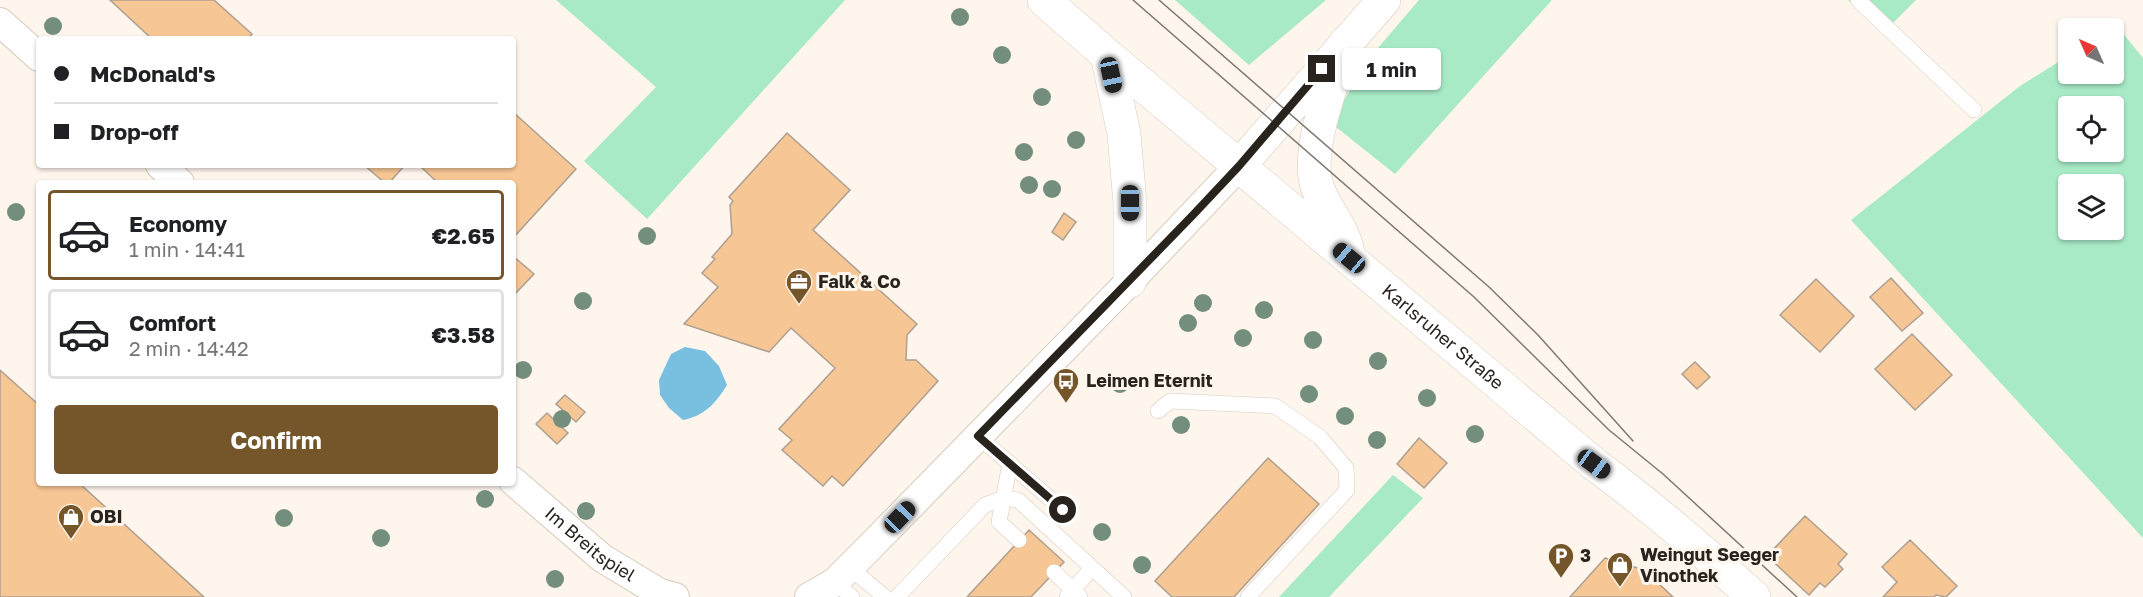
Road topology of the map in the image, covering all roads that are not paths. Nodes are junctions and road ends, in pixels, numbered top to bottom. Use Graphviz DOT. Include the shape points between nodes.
graph roads {
  1 [pos="1044,0"];
  2 [pos="1384,0"];
  3 [pos="1858,0"];
  4 [pos="0,22"];
  5 [pos="1346,42"];
  6 [pos="36,54"];
  7 [pos="1107,55"];
  8 [pos="1974,110"];
  9 [pos="1239,166"];
  10 [pos="163,168"];
  11 [pos="177,180"];
  12 [pos="1349,258"];
  13 [pos="1130,281"];
  14 [pos="1158,411"];
  15 [pos="978,436"];
  16 [pos="1010,463"];
  17 [pos="516,484"];
  18 [pos="1003,498"];
  19 [pos="1063,510"];
  20 [pos="1019,540"];
  21 [pos="1092,568"];
  22 [pos="1054,572"];
  23 [pos="846,582"];
  24 [pos="1073,595"];
  25 [pos="675,597"];
  26 [pos="808,597"];
  27 [pos="885,597"];
  28 [pos="897,597"];
  29 [pos="1124,597"];
  30 [pos="1248,597"];
  31 [pos="1754,597"];
  1 -- 7 [label="main road, Karlsruher Straße"];
  2 -- 5 [label="main road"];
  3 -- 8 [label="lane"];
  4 -- 6 [label="street"];
  5 -- 9 [label="main road"];
  5 -- 12 [label="main road" via="1325,106 1314,174 1346,241"];
  7 -- 9 [label="main road, Karlsruher Straße"];
  7 -- 13 [label="main road" via="1125,145"];
  9 -- 12 [label="main road, Karlsruher Straße"];
  9 -- 13 [label="street"];
  10 -- 11 [label="street"];
  12 -- 31 [label="main road, Karlsruher Straße"];
  13 -- 15 [label="street"];
  14 -- 30 [label="lane" via="1170,401 1275,406 1320,438 1346,468 1347,490"];
  15 -- 16 [label="lane"];
  15 -- 23 [label="street"];
  16 -- 18 [label="lane"];
  16 -- 19 [label="lane"];
  17 -- 25 [label="street, Im Breitspiel" via="602,558 660,593"];
  18 -- 20 [label="lane" via="999,522"];
  18 -- 21 [label="lane" via="1018,500"];
  18 -- 28 [label="lane" via="985,505"];
  21 -- 24 [label="lane"];
  21 -- 29 [label="lane"];
  22 -- 24 [label="lane"];
  23 -- 26 [label="street"];
  23 -- 27 [label="lane"];
}
